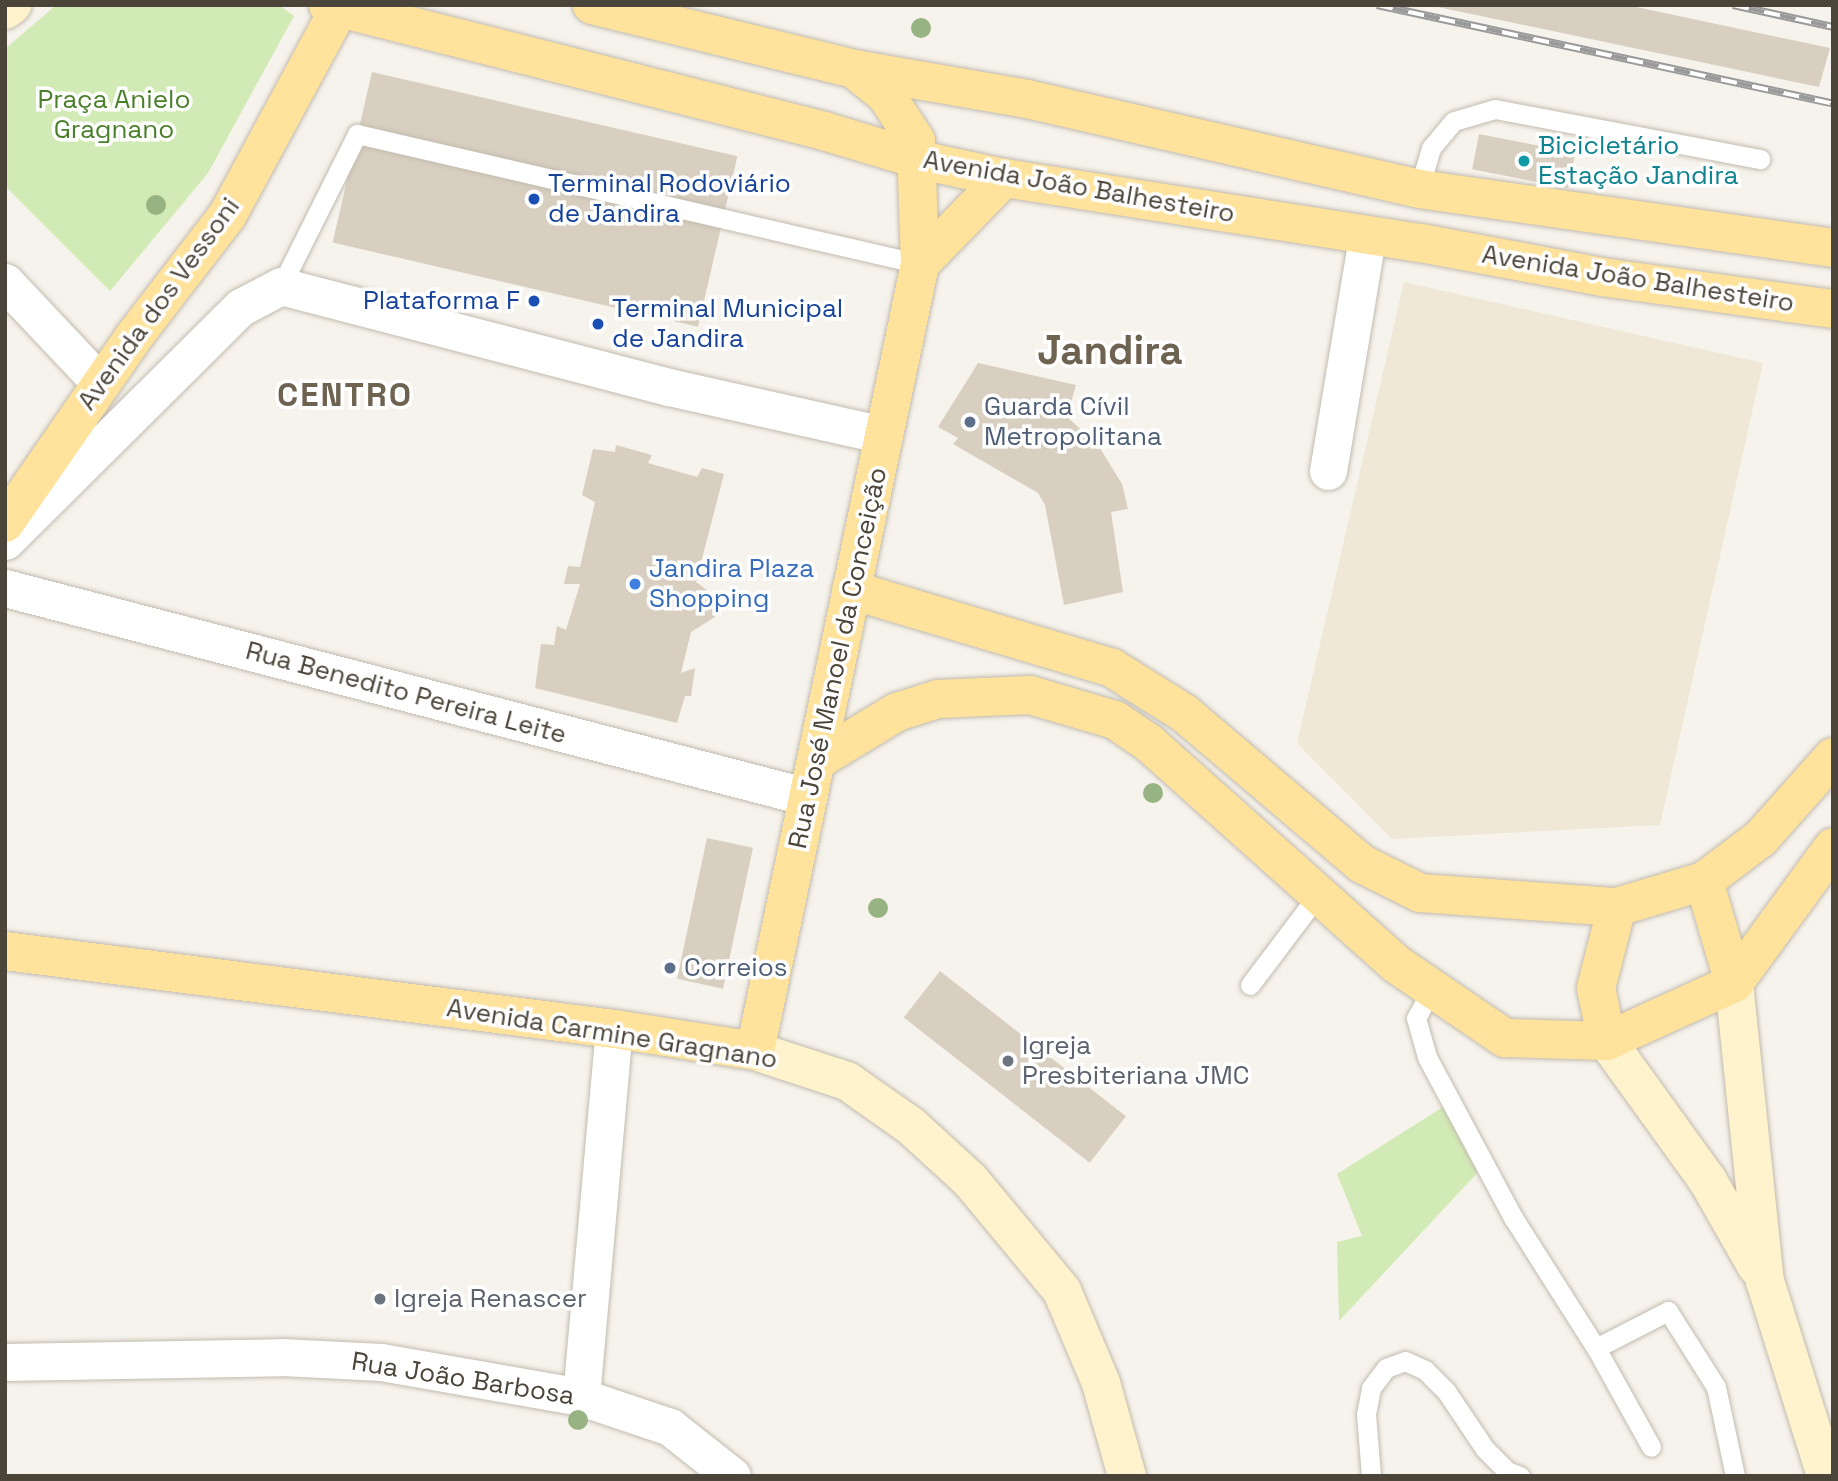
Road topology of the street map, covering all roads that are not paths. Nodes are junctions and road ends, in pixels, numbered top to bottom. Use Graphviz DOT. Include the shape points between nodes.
graph roads {
  1 [pos="12,5"];
  2 [pos="592,5"];
  3 [pos="335,7"];
  4 [pos="5,10"];
  5 [pos="854,69"];
  6 [pos="1760,159"];
  7 [pos="920,160"];
  8 [pos="1004,178"];
  9 [pos="1419,189"];
  10 [pos="1367,237"];
  11 [pos="1833,248"];
  12 [pos="920,264"];
  13 [pos="5,282"];
  14 [pos="281,286"];
  15 [pos="1833,309"];
  16 [pos="101,384"];
  17 [pos="884,435"];
  18 [pos="1328,471"];
  19 [pos="5,523"];
  20 [pos="5,541"];
  21 [pos="5,587"];
  22 [pos="851,590"];
  23 [pos="1833,757"];
  24 [pos="812,779"];
  25 [pos="1833,847"];
  26 [pos="1704,881"];
  27 [pos="1317,896"];
  28 [pos="1617,907"];
  29 [pos="5,951"];
  30 [pos="1734,983"];
  31 [pos="1250,985"];
  32 [pos="1431,991"];
  33 [pos="614,1029"];
  34 [pos="1607,1041"];
  35 [pos="755,1051"];
  36 [pos="1765,1281"];
  37 [pos="1596,1348"];
  38 [pos="5,1362"];
  39 [pos="581,1396"];
  40 [pos="1651,1447"];
  41 [pos="732,1476"];
  42 [pos="1126,1476"];
  43 [pos="1371,1476"];
  44 [pos="1520,1476"];
  45 [pos="1735,1476"];
  46 [pos="1826,1476"];
  1 -- 4 [label="street"];
  2 -- 5 [label="main road"];
  3 -- 7 [label="main road, Avenida João Balhesteiro" via="824,131"];
  3 -- 16 [label="main road, Avenida dos Vessoni" via="227,216"];
  5 -- 7 [label="main road" via="886,95 916,142"];
  5 -- 9 [label="main road" via="1027,99"];
  6 -- 9 [label="lane" via="1495,109 1454,121 1431,148"];
  7 -- 8 [label="main road, Avenida João Balhesteiro"];
  7 -- 12 [label="main road, Rua José Manoel da Conceição"];
  8 -- 10 [label="main road, Avenida João Balhesteiro"];
  8 -- 12 [label="main road"];
  9 -- 11 [label="main road"];
  10 -- 15 [label="main road, Avenida João Balhesteiro" via="1602,277"];
  10 -- 18 [label="street"];
  12 -- 14 [label="lane" via="357,134"];
  12 -- 17 [label="main road, Rua José Manoel da Conceição"];
  13 -- 16 [label="street"];
  14 -- 17 [label="street" via="669,387"];
  14 -- 20 [label="street" via="241,307"];
  16 -- 19 [label="main road, Avenida dos Vessoni"];
  17 -- 22 [label="main road, Rua José Manoel da Conceição"];
  21 -- 24 [label="street, Rua Benedito Pereira Leite"];
  22 -- 24 [label="main road, Rua José Manoel da Conceição"];
  22 -- 28 [label="main road" via="1112,668 1184,713 1362,864 1420,893"];
  23 -- 26 [label="main road" via="1761,838"];
  24 -- 27 [label="main road" via="897,712 938,699 1030,695 1115,720 1149,743"];
  24 -- 35 [label="main road, Rua José Manoel da Conceição"];
  25 -- 30 [label="main road"];
  26 -- 28 [label="main road"];
  26 -- 30 [label="main road"];
  27 -- 31 [label="lane"];
  27 -- 32 [label="main road"];
  28 -- 34 [label="main road" via="1596,988"];
  29 -- 33 [label="main road, Avenida Carmine Gragnano"];
  30 -- 34 [label="main road"];
  30 -- 36 [label="street"];
  32 -- 34 [label="main road" via="1505,1038"];
  32 -- 37 [label="lane" via="1416,1018 1427,1058 1514,1219"];
  33 -- 35 [label="main road, Avenida Carmine Gragnano"];
  33 -- 39 [label="street"];
  34 -- 36 [label="street" via="1708,1181"];
  35 -- 42 [label="street, Avenida Carmine Gragnano" via="847,1081 911,1126 970,1180 1062,1291 1101,1382"];
  36 -- 46 [label="street"];
  37 -- 40 [label="lane"];
  37 -- 45 [label="lane" via="1668,1311 1716,1387"];
  38 -- 39 [label="street, Rua João Barbosa" via="282,1357 381,1362"];
  39 -- 41 [label="street, Rua João Barbosa" via="670,1427"];
  43 -- 44 [label="lane" via="1366,1414 1371,1388 1386,1368 1405,1361 1425,1370 1446,1391 1485,1449 1507,1471"];
}
